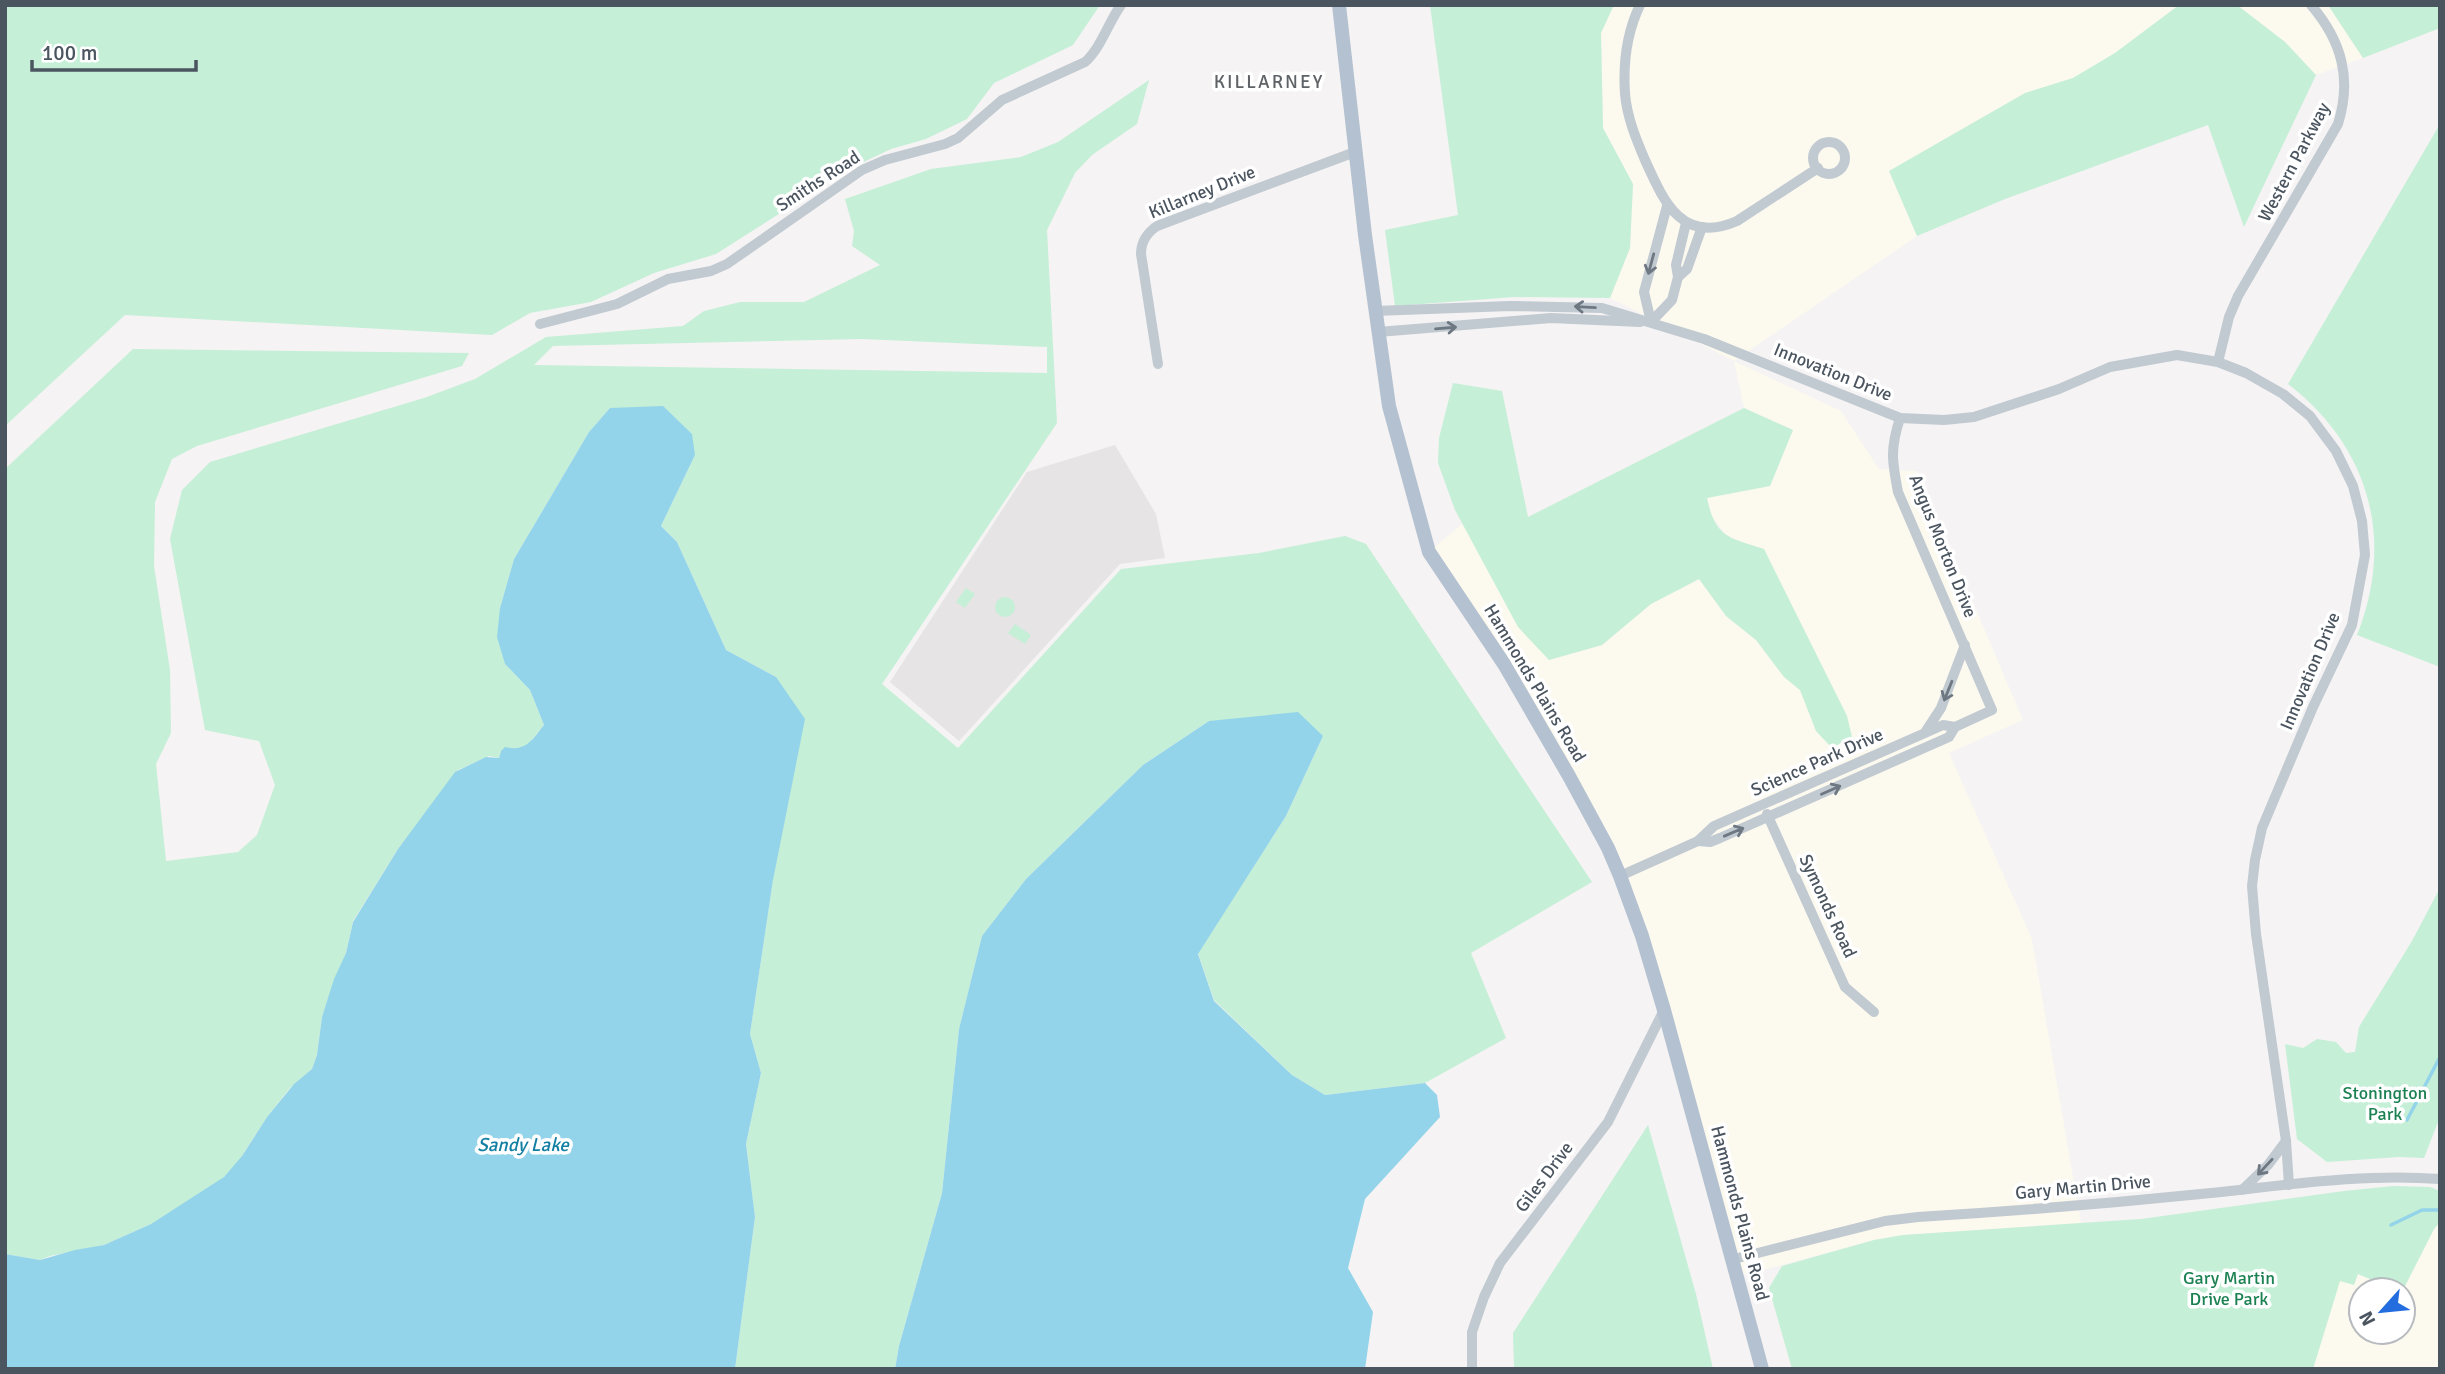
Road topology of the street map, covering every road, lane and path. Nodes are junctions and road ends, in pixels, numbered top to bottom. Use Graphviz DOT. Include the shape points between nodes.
graph roads {
  1 [pos="1121,5"];
  2 [pos="1339,5"];
  3 [pos="1640,5"];
  4 [pos="2311,5"];
  5 [pos="1355,152"];
  6 [pos="1818,168"];
  7 [pos="1667,206"];
  8 [pos="1686,223"];
  9 [pos="1702,226"];
  10 [pos="1678,277"];
  11 [pos="1375,311"];
  12 [pos="1651,322"];
  13 [pos="540,324"];
  14 [pos="1378,332"];
  15 [pos="2218,362"];
  16 [pos="1158,364"];
  17 [pos="1900,418"];
  18 [pos="1965,645"];
  19 [pos="1992,710"];
  20 [pos="1955,727"];
  21 [pos="1925,733"];
  22 [pos="1763,805"];
  23 [pos="1769,817"];
  24 [pos="1698,841"];
  25 [pos="1620,876"];
  26 [pos="1664,1010"];
  27 [pos="1874,1012"];
  28 [pos="2286,1141"];
  29 [pos="2440,1179"];
  30 [pos="2289,1185"];
  31 [pos="2242,1190"];
  32 [pos="1734,1259"];
  33 [pos="1472,1369"];
  34 [pos="1762,1369"];
  1 -- 13 [label="street, Smiths Road" via="1085,62 1002,100 958,138 862,170 727,264 668,279 617,304"];
  2 -- 5 [label="main road, Hammonds Plains Road"];
  3 -- 7 [label="street" via="1625,55 1625,96 1634,134"];
  4 -- 15 [label="street, Western Parkway" via="2340,52 2345,102 2338,124 2238,296"];
  5 -- 11 [label="main road, Hammonds Plains Road"];
  5 -- 16 [label="street, Killarney Drive" via="1150,231 1142,254"];
  6 -- 9 [label="street" via="1737,221 1722,227"];
  7 -- 8 [label="street"];
  7 -- 12 [label="street, one-way" via="1644,292"];
  8 -- 9 [label="street"];
  8 -- 10 [label="street" via="1676,265"];
  9 -- 10 [label="street" via="1687,269"];
  10 -- 12 [label="street" via="1672,300"];
  12 -- 11 [label="street, Innovation Drive, one-way" via="1602,308 1561,305"];
  11 -- 14 [label="main road, Hammonds Plains Road"];
  14 -- 12 [label="street, Innovation Drive, one-way" via="1551,318"];
  12 -- 17 [label="street, Innovation Drive"];
  14 -- 25 [label="main road, Hammonds Plains Road" via="1389,406 1429,552 1504,664"];
  15 -- 17 [label="street, Innovation Drive" via="2177,355 2145,359 2110,367 1974,417"];
  15 -- 28 [label="street, Innovation Drive" via="2283,394 2310,416 2336,451 2353,486 2365,555 2352,625 2262,828 2255,860 2256,934"];
  17 -- 18 [label="street, Angus Morton Drive" via="1892,443 1898,492"];
  18 -- 19 [label="street, Angus Morton Drive"];
  18 -- 21 [label="street, Angus Morton Drive, one-way" via="1941,708"];
  19 -- 20 [label="street, Science Park Drive"];
  20 -- 21 [label="street, Science Park Drive" via="1943,725"];
  23 -- 20 [label="street, Science Park Drive, one-way" via="1948,737"];
  21 -- 22 [label="street, Science Park Drive"];
  22 -- 23 [label="street, Symonds Road"];
  22 -- 24 [label="street, Science Park Drive" via="1714,826"];
  24 -- 23 [label="street, Science Park Drive, one-way" via="1710,842"];
  23 -- 27 [label="street, Symonds Road" via="1845,987"];
  24 -- 25 [label="street, Science Park Drive"];
  25 -- 26 [label="main road, Hammonds Plains Road"];
  26 -- 32 [label="main road, Hammonds Plains Road"];
  26 -- 33 [label="street, Giles Drive" via="1608,1122 1500,1263 1472,1332"];
  28 -- 30 [label="street, Innovation Drive"];
  28 -- 31 [label="street, one-way"];
  29 -- 30 [label="street, Gary Martin Drive" via="2401,1176"];
  30 -- 31 [label="street, Gary Martin Drive"];
  31 -- 32 [label="street, Gary Martin Drive" via="1885,1221"];
  32 -- 34 [label="main road, Hammonds Plains Road"];
}
